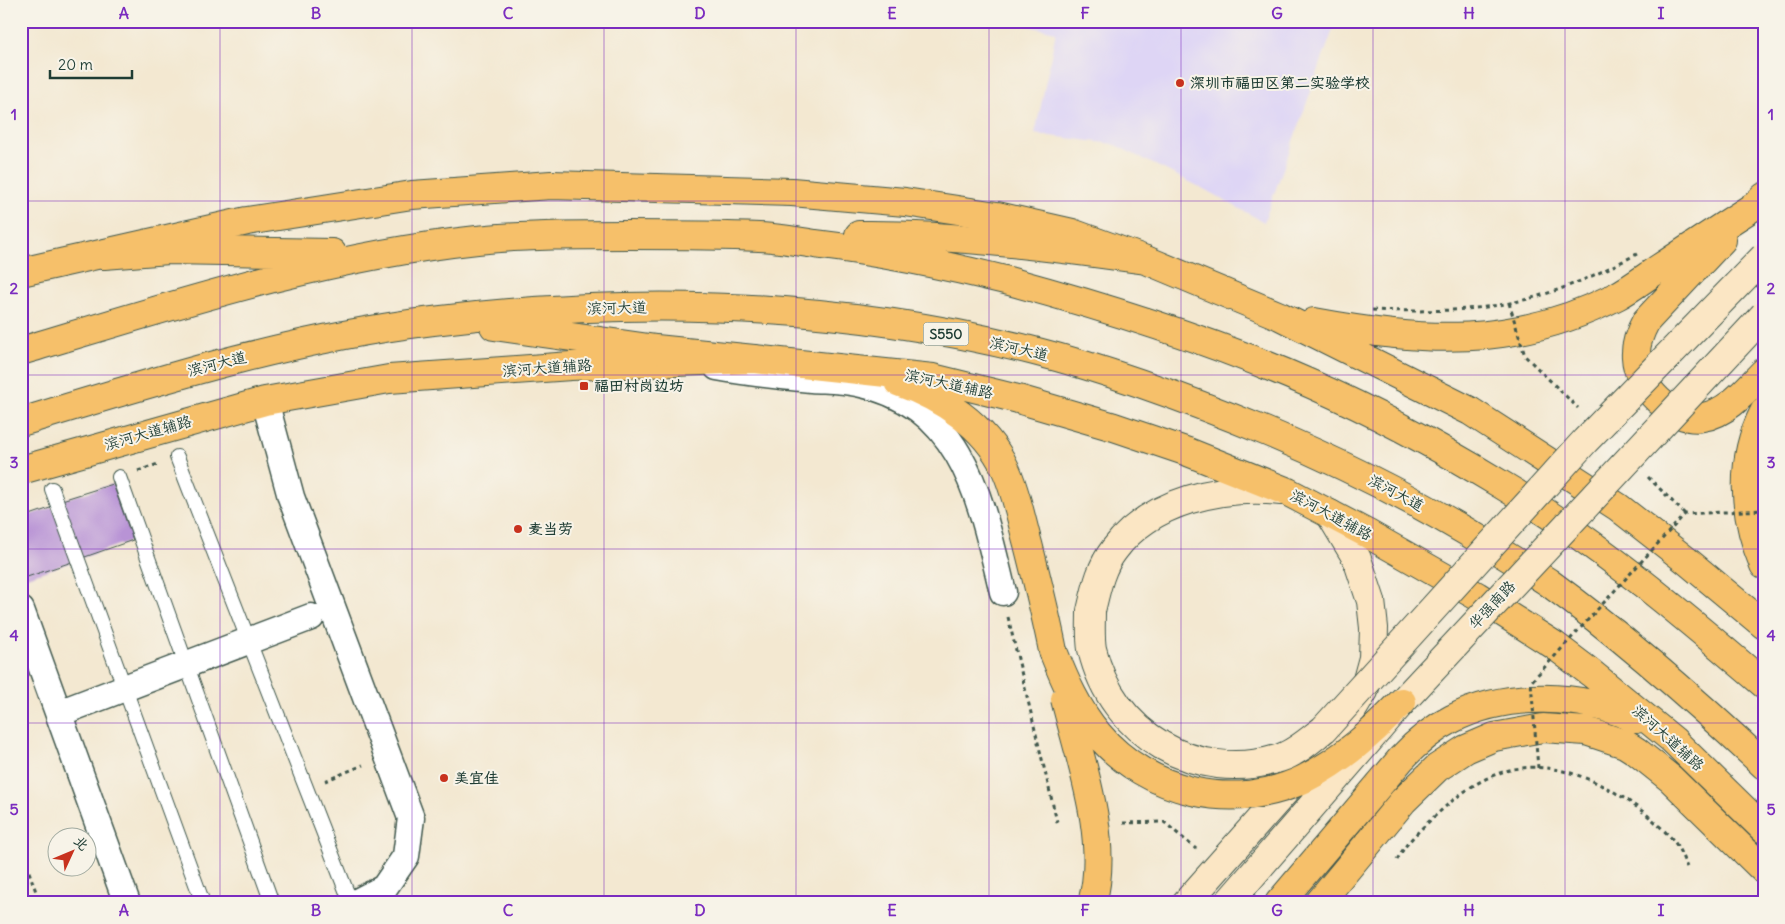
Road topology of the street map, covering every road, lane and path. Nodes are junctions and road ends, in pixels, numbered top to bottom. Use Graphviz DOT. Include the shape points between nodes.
graph roads {
  1 [pos="1760,201"];
  2 [pos="762,237"];
  3 [pos="384,253"];
  4 [pos="1637,254"];
  5 [pos="104,255"];
  6 [pos="1764,258"];
  7 [pos="1146,260"];
  8 [pos="21,272"];
  9 [pos="1372,310"];
  10 [pos="1764,315"];
  11 [pos="1280,316"];
  12 [pos="430,321"];
  13 [pos="21,351"];
  14 [pos="754,359"];
  15 [pos="693,362"];
  16 [pos="859,368"];
  17 [pos="1764,372"];
  18 [pos="265,401"];
  19 [pos="1764,412"];
  20 [pos="21,422"];
  21 [pos="177,457"];
  22 [pos="21,470"];
  23 [pos="119,477"];
  24 [pos="52,489"];
  25 [pos="1288,492"];
  26 [pos="1764,510"];
  27 [pos="1330,514"];
  28 [pos="1764,565"];
  29 [pos="1002,592"];
  30 [pos="21,610"];
  31 [pos="311,617"];
  32 [pos="1764,625"];
  33 [pos="249,641"];
  34 [pos="1053,651"];
  35 [pos="187,665"];
  36 [pos="1764,684"];
  37 [pos="125,688"];
  38 [pos="1402,702"];
  39 [pos="58,713"];
  40 [pos="1673,740"];
  41 [pos="1764,765"];
  42 [pos="1538,768"];
  43 [pos="1058,826"];
  44 [pos="1764,829"];
  45 [pos="21,849"];
  46 [pos="1398,860"];
  47 [pos="1687,867"];
  48 [pos="1764,870"];
  49 [pos="40,903"];
  50 [pos="127,903"];
  51 [pos="203,903"];
  52 [pos="272,903"];
  53 [pos="353,903"];
  54 [pos="1092,903"];
  55 [pos="1186,903"];
  56 [pos="1228,903"];
  57 [pos="1279,903"];
  58 [pos="1319,903"];
  1 -- 11 [label="main road" via="1618,296 1540,326 1500,335 1409,337"];
  1 -- 17 [label="main road" via="1646,321 1638,337 1636,356 1638,371 1652,392 1666,407 1686,416 1702,418 1716,414 1737,399"];
  2 -- 3 [label="main road" via="562,236 480,240"];
  2 -- 7 [label="main road" via="867,235 946,238"];
  2 -- 36 [label="main road" via="866,250 955,267 1090,303 1201,340 1312,384 1414,435 1506,487 1590,544"];
  3 -- 5 [label="main road" via="169,250"];
  3 -- 13 [label="main road" via="212,293"];
  4 -- 9 [label="path, bridge" via="1574,284 1542,296 1509,303 1460,310"];
  5 -- 7 [label="main road" via="247,221 412,195 551,185 792,192 905,202 997,216 1072,233"];
  5 -- 8 [label="main road"];
  6 -- 25 [label="main road, bridge" via="1584,441 1324,729 1282,757 1251,765 1200,763 1154,741 1132,722 1100,676 1092,647 1091,611 1099,576 1113,551 1132,528 1160,510 1221,492 1254,488"];
  7 -- 11 [label="main road"];
  10 -- 38 [label="main road, 华强南路, bridge"];
  11 -- 32 [label="main road" via="1461,407 1540,455 1618,507"];
  12 -- 14 [label="main road" via="506,327 656,349"];
  12 -- 20 [label="main road, 滨河大道 / S550" via="267,351"];
  12 -- 41 [label="main road, 滨河大道 / S550" via="534,311 627,307 827,314 1032,351 1123,377 1316,452 1398,492 1466,531 1545,580 1608,629 1689,694"];
  14 -- 15 [label="main road, 滨河大道辅路"];
  14 -- 16 [label="main road, 滨河大道辅路"];
  15 -- 18 [label="main road, 滨河大道辅路" via="571,366 389,379"];
  15 -- 29 [label="street" via="761,374 856,383 884,391 924,415 943,432 967,469 984,515"];
  16 -- 25 [label="main road, 滨河大道辅路" via="933,378 1027,402 1188,452"];
  16 -- 34 [label="main road" via="915,388 956,411 983,436 1005,467"];
  18 -- 22 [label="main road, 滨河大道辅路"];
  18 -- 53 [label="street" via="291,497 411,818 406,856 384,888"];
  19 -- 28 [label="main road" via="1748,454 1745,482 1749,515"];
  21 -- 33 [label="lane"];
  23 -- 35 [label="lane"];
  24 -- 37 [label="lane"];
  25 -- 27 [label="main road, 滨河大道辅路"];
  26 -- 42 [label="path, bridge" via="1685,514 1531,682"];
  27 -- 40 [label="main road, 滨河大道辅路" via="1525,626 1592,673"];
  27 -- 55 [label="main road" via="1357,558 1371,601 1373,658 1364,692 1342,727"];
  29 -- 43 [label="path"];
  30 -- 39 [label="street"];
  31 -- 33 [label="street"];
  33 -- 35 [label="street"];
  33 -- 53 [label="lane"];
  34 -- 38 [label="main road, bridge" via="1082,712 1098,735 1125,760 1147,775 1176,788 1215,795 1273,791 1303,780 1328,766 1375,730"];
  34 -- 54 [label="main road, bridge" via="1092,809 1097,867"];
  35 -- 37 [label="street"];
  35 -- 52 [label="lane"];
  37 -- 39 [label="street"];
  37 -- 51 [label="lane"];
  38 -- 56 [label="main road, 华强南路, bridge"];
  39 -- 50 [label="street"];
  40 -- 44 [label="main road, 滨河大道辅路"];
  40 -- 57 [label="main road" via="1624,714 1592,704 1560,700 1537,699 1495,705 1453,719 1416,743"];
  42 -- 46 [label="path" via="1498,773 1468,788 1404,846"];
  42 -- 47 [label="path" via="1578,774 1611,789 1674,841"];
  45 -- 49 [label="path"];
  48 -- 58 [label="main road, 滨河大道辅路" via="1672,779 1625,744 1586,731 1544,728 1494,737 1450,758 1403,801"];
}
